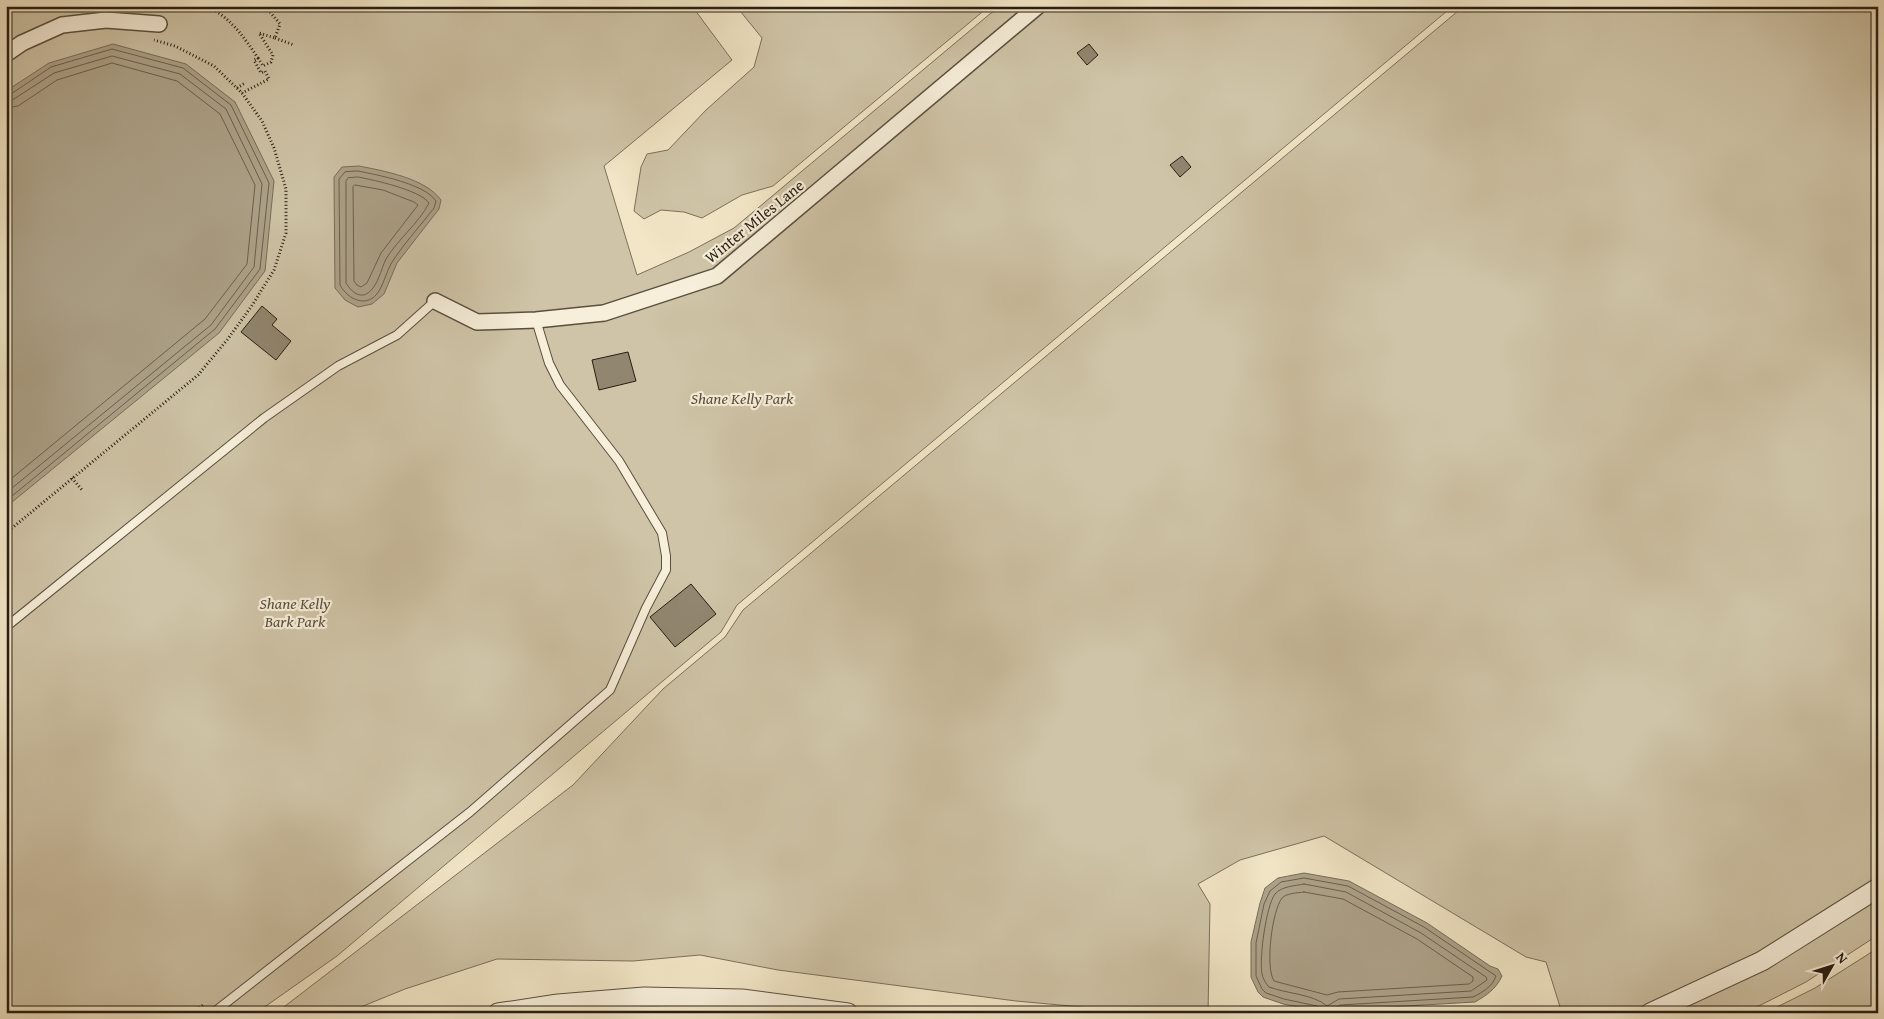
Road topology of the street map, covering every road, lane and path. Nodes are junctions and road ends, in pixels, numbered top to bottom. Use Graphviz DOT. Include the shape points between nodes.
graph roads {
  1 [pos="217,6"];
  2 [pos="265,6"];
  3 [pos="1038,6"];
  4 [pos="159,24"];
  5 [pos="148,38"];
  6 [pos="275,38"];
  7 [pos="294,45"];
  8 [pos="6,54"];
  9 [pos="258,58"];
  10 [pos="245,82"];
  11 [pos="237,88"];
  12 [pos="242,92"];
  13 [pos="434,301"];
  14 [pos="536,320"];
  15 [pos="72,478"];
  16 [pos="82,490"];
  17 [pos="6,533"];
  18 [pos="6,626"];
  19 [pos="1878,888"];
  20 [pos="213,1013"];
  21 [pos="498,1013"];
  22 [pos="848,1013"];
  23 [pos="1650,1013"];
  1 -- 9 [label="path" via="214,10 239,30"];
  2 -- 6 [label="path" via="280,24"];
  3 -- 14 [label="street, Winter Miles Lane" via="717,276 604,314"];
  4 -- 8 [label="street" via="106,20 62,25"];
  5 -- 11 [label="path" via="175,46 214,66"];
  6 -- 7 [label="path"];
  6 -- 9 [label="path" via="259,33 273,55 272,62 263,66"];
  9 -- 12 [label="path" via="254,60 261,73 265,71 269,79"];
  10 -- 11 [label="path"];
  11 -- 12 [label="path"];
  12 -- 15 [label="path" via="262,121 286,189 286,233 274,270 252,307 198,374"];
  13 -- 14 [label="street, Winter Miles Lane" via="477,322"];
  13 -- 18 [label="lane" via="397,335 338,366 264,418"];
  14 -- 20 [label="lane" via="549,363 560,385 619,461 662,533 666,570 610,690 470,812"];
  15 -- 16 [label="path"];
  15 -- 17 [label="path"];
  19 -- 23 [label="street" via="1762,961"];
  21 -- 22 [label="street" via="644,997 742,999"];
}
